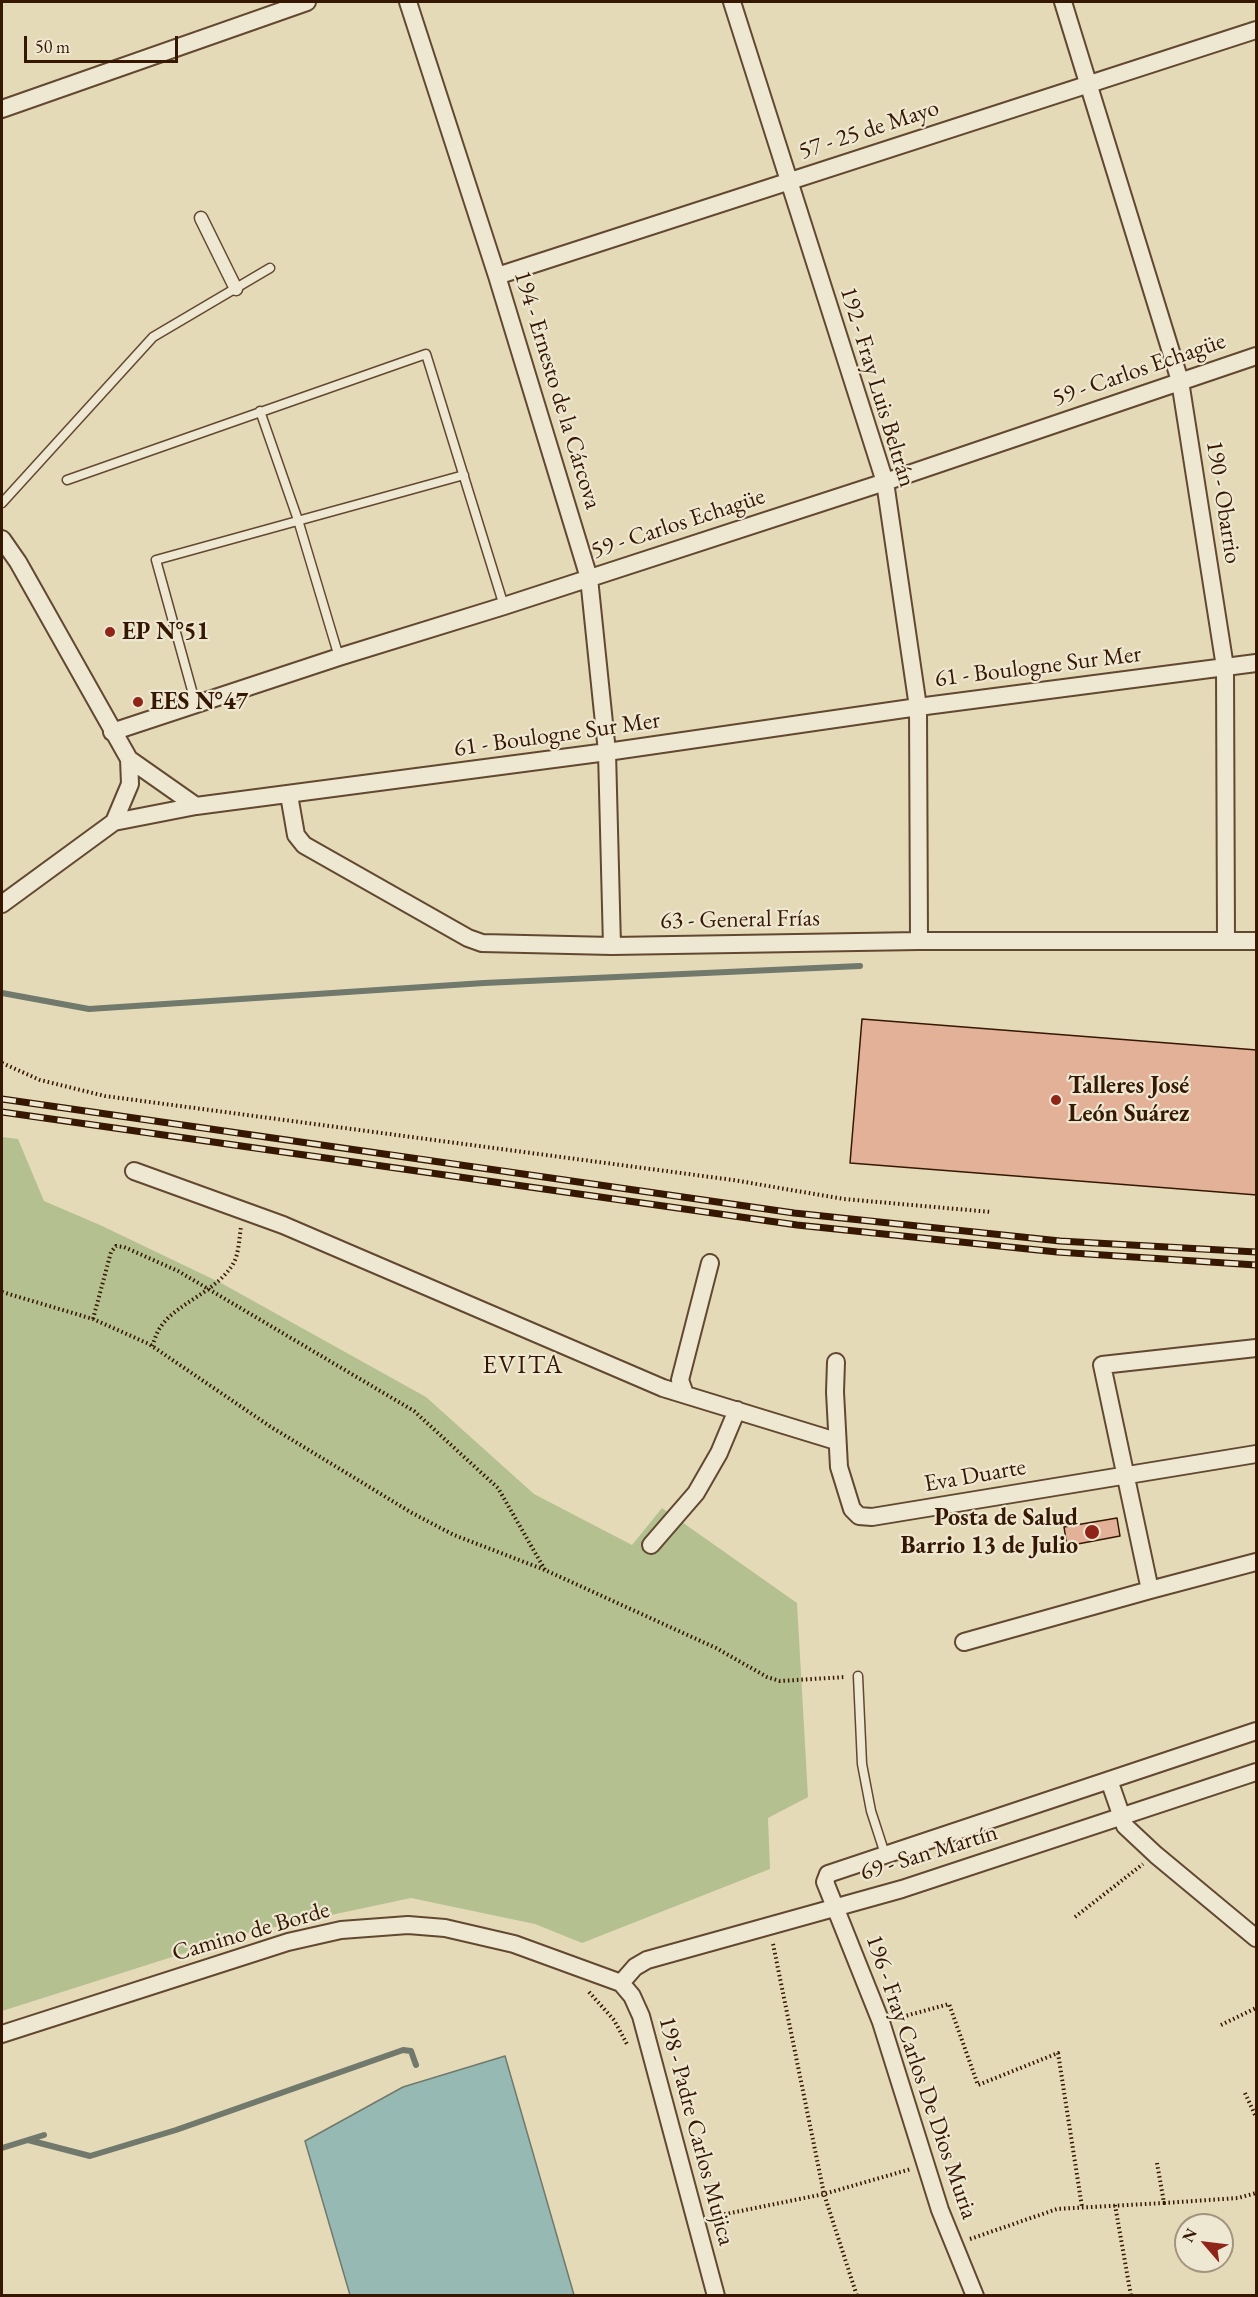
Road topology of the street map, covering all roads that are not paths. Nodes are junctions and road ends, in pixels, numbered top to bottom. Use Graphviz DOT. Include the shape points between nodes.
graph roads {
  1 [pos="307,2"];
  2 [pos="408,2"];
  3 [pos="732,2"];
  4 [pos="1063,2"];
  5 [pos="1257,30"];
  6 [pos="1089,84"];
  7 [pos="2,109"];
  8 [pos="788,182"];
  9 [pos="201,218"];
  10 [pos="270,268"];
  11 [pos="497,276"];
  12 [pos="236,289"];
  13 [pos="1257,356"];
  14 [pos="1180,381"];
  15 [pos="260,411"];
  16 [pos="464,475"];
  17 [pos="68,480"];
  18 [pos="885,482"];
  19 [pos="2,503"];
  20 [pos="298,520"];
  21 [pos="2,539"];
  22 [pos="589,578"];
  23 [pos="504,606"];
  24 [pos="339,657"];
  25 [pos="1257,663"];
  26 [pos="1225,667"];
  27 [pos="196,705"];
  28 [pos="918,707"];
  29 [pos="112,732"];
  30 [pos="607,752"];
  31 [pos="129,759"];
  32 [pos="289,795"];
  33 [pos="196,806"];
  34 [pos="114,822"];
  35 [pos="2,904"];
  36 [pos="1257,940"];
  37 [pos="919,941"];
  38 [pos="1226,941"];
  39 [pos="612,946"];
  40 [pos="134,1171"];
  41 [pos="710,1263"];
  42 [pos="1257,1348"];
  43 [pos="836,1362"];
  44 [pos="685,1394"];
  45 [pos="737,1410"];
  46 [pos="836,1440"];
  47 [pos="1257,1454"];
  48 [pos="1125,1474"];
  49 [pos="651,1545"];
  50 [pos="1257,1563"];
  51 [pos="1150,1590"];
  52 [pos="964,1642"];
  53 [pos="858,1676"];
  54 [pos="1257,1731"];
  55 [pos="1257,1772"];
  56 [pos="1109,1780"];
  57 [pos="1120,1817"];
  58 [pos="885,1854"];
  59 [pos="828,1874"];
  60 [pos="834,1907"];
  61 [pos="1257,1938"];
  62 [pos="621,1983"];
  63 [pos="2,2034"];
  64 [pos="716,2295"];
  65 [pos="975,2295"];
  1 -- 7 [label="street"];
  2 -- 11 [label="street, 194 - Ernesto de la Cárcova"];
  3 -- 8 [label="street, 192 - Fray Luis Beltrán"];
  4 -- 6 [label="street, 190 - Obarrio"];
  5 -- 6 [label="street, 57 - 25 de Mayo"];
  6 -- 8 [label="street, 57 - 25 de Mayo"];
  6 -- 14 [label="street, 190 - Obarrio"];
  8 -- 11 [label="street, 57 - 25 de Mayo"];
  8 -- 18 [label="street, 192 - Fray Luis Beltrán"];
  9 -- 12 [label="street"];
  10 -- 12 [label="lane"];
  11 -- 22 [label="street, 194 - Ernesto de la Cárcova"];
  12 -- 19 [label="lane" via="153,337"];
  13 -- 14 [label="street, 59 - Carlos Echagüe"];
  14 -- 18 [label="street, 59 - Carlos Echagüe"];
  14 -- 26 [label="street, 190 - Obarrio"];
  15 -- 16 [label="lane" via="426,354"];
  15 -- 17 [label="lane"];
  15 -- 20 [label="lane"];
  16 -- 20 [label="lane"];
  16 -- 23 [label="lane"];
  18 -- 22 [label="street, 59 - Carlos Echagüe"];
  18 -- 28 [label="street, 192 - Fray Luis Beltrán"];
  20 -- 24 [label="lane"];
  20 -- 27 [label="lane" via="156,560"];
  21 -- 29 [label="street"];
  22 -- 23 [label="street, 59 - Carlos Echagüe"];
  22 -- 30 [label="street, 194 - Ernesto de la Cárcova"];
  23 -- 24 [label="street, 59 - Carlos Echagüe"];
  24 -- 27 [label="street, 59 - Carlos Echagüe"];
  25 -- 26 [label="street, 61 - Boulogne Sur Mer"];
  26 -- 28 [label="street, 61 - Boulogne Sur Mer"];
  26 -- 38 [label="street, 190 - Obarrio"];
  27 -- 29 [label="street, 59 - Carlos Echagüe"];
  28 -- 30 [label="street, 61 - Boulogne Sur Mer"];
  28 -- 37 [label="street, 192 - Fray Luis Beltrán"];
  29 -- 31 [label="street"];
  30 -- 32 [label="street, 61 - Boulogne Sur Mer"];
  30 -- 39 [label="street, 194 - Ernesto de la Cárcova"];
  31 -- 33 [label="street"];
  31 -- 34 [label="street" via="130,784"];
  32 -- 33 [label="street, 61 - Boulogne Sur Mer"];
  32 -- 39 [label="street, 63 - General Frías" via="296,834 304,845 468,938 482,943"];
  33 -- 34 [label="street, 61 - Boulogne Sur Mer"];
  34 -- 35 [label="street"];
  36 -- 38 [label="street, 63 - General Frías"];
  37 -- 38 [label="street, 63 - General Frías"];
  37 -- 39 [label="street, 63 - General Frías"];
  40 -- 44 [label="street" via="283,1225"];
  41 -- 44 [label="street" via="680,1380"];
  42 -- 48 [label="street" via="1102,1365"];
  43 -- 46 [label="street, Eva Duarte"];
  44 -- 45 [label="street"];
  45 -- 46 [label="street"];
  45 -- 49 [label="street" via="719,1453 696,1492"];
  46 -- 48 [label="street, Eva Duarte" via="839,1467 852,1509 859,1516 872,1517"];
  47 -- 48 [label="street, Eva Duarte"];
  48 -- 51 [label="street"];
  50 -- 51 [label="street"];
  51 -- 52 [label="street"];
  53 -- 58 [label="lane" via="862,1764"];
  54 -- 56 [label="street, 69 - San Martín"];
  55 -- 57 [label="street, 69 - San Martín"];
  56 -- 57 [label="street"];
  56 -- 58 [label="street, 69 - San Martín"];
  57 -- 60 [label="street, 69 - San Martín" via="902,1889"];
  57 -- 61 [label="street" via="1156,1855"];
  58 -- 59 [label="street, 69 - San Martín"];
  59 -- 60 [label="street, 196 - Fray Carlos De Dios Muria" via="825,1882"];
  60 -- 62 [label="street, 69 - San Martín" via="647,1960 634,1967"];
  60 -- 65 [label="street, 196 - Fray Carlos De Dios Muria" via="881,2022 940,2210"];
  62 -- 63 [label="street, Camino de Borde" via="481,1935 408,1925 376,1927 288,1942"];
  62 -- 64 [label="street, 198 - Padre Carlos Mujica" via="641,2016"];
}
